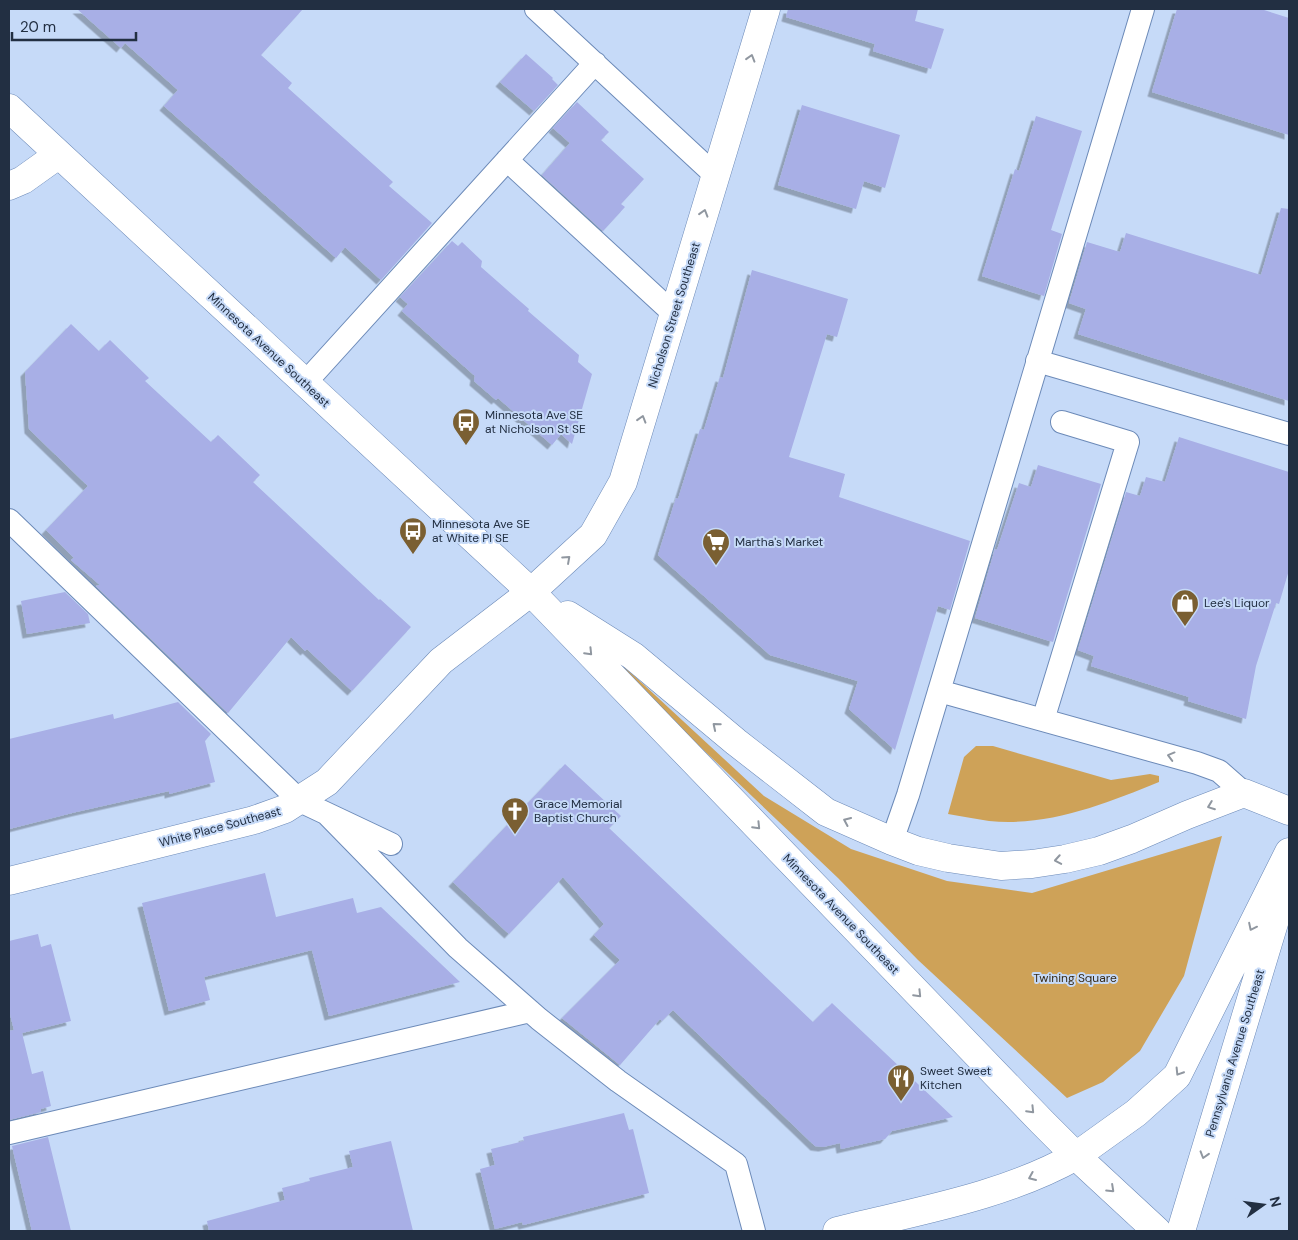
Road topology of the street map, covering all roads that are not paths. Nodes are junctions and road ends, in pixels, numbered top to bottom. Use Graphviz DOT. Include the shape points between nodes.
graph roads {
  1 [pos="536,9"];
  2 [pos="766,9"];
  3 [pos="1143,9"];
  4 [pos="595,63"];
  5 [pos="9,108"];
  6 [pos="58,154"];
  7 [pos="507,160"];
  8 [pos="716,176"];
  9 [pos="9,186"];
  10 [pos="674,314"];
  11 [pos="1037,361"];
  12 [pos="306,383"];
  13 [pos="1062,422"];
  14 [pos="1289,434"];
  15 [pos="9,520"];
  16 [pos="531,592"];
  17 [pos="939,691"];
  18 [pos="1043,720"];
  19 [pos="1244,793"];
  20 [pos="300,802"];
  21 [pos="1289,811"];
  22 [pos="327,814"];
  23 [pos="892,841"];
  24 [pos="391,844"];
  25 [pos="1289,852"];
  26 [pos="1289,874"];
  27 [pos="9,881"];
  28 [pos="530,1011"];
  29 [pos="9,1133"];
  30 [pos="1076,1156"];
  31 [pos="754,1231"];
  32 [pos="837,1231"];
  33 [pos="1157,1231"];
  34 [pos="1181,1231"];
  1 -- 4 [label="lane"];
  8 -- 2 [label="main road, Nicholson Street Southeast, one-way"];
  3 -- 11 [label="lane"];
  4 -- 7 [label="lane"];
  4 -- 8 [label="lane"];
  5 -- 6 [label="main road, Minnesota Avenue Southeast"];
  6 -- 9 [label="main road" via="23,180"];
  6 -- 12 [label="main road, Minnesota Avenue Southeast"];
  7 -- 10 [label="lane"];
  7 -- 12 [label="lane"];
  10 -- 8 [label="main road, Nicholson Street Southeast, one-way"];
  16 -- 10 [label="main road, Nicholson Street Southeast, one-way" via="593,535 623,482"];
  11 -- 14 [label="lane"];
  11 -- 17 [label="lane"];
  12 -- 16 [label="main road, Minnesota Avenue Southeast"];
  13 -- 18 [label="lane" via="1128,442"];
  15 -- 20 [label="lane"];
  16 -- 20 [label="main road, White Place Southeast" via="441,661 327,782"];
  23 -- 16 [label="main road, Minnesota Avenue Southeast, one-way" via="826,812 633,656"];
  16 -- 30 [label="main road, Minnesota Avenue Southeast, one-way"];
  17 -- 18 [label="lane"];
  17 -- 23 [label="lane"];
  19 -- 18 [label="lane, one-way" via="1219,771 1197,762"];
  19 -- 21 [label="main road"];
  19 -- 23 [label="main road, Minnesota Avenue Southeast, one-way" via="1099,851 1032,864 1001,866 948,858"];
  20 -- 22 [label="lane"];
  20 -- 27 [label="main road, White Place Southeast" via="254,820"];
  22 -- 24 [label="lane"];
  22 -- 28 [label="lane" via="458,948"];
  25 -- 30 [label="main road, one-way" via="1177,1076 1136,1113"];
  26 -- 34 [label="main road, Pennsylvania Avenue Southeast, one-way"];
  28 -- 29 [label="lane"];
  28 -- 31 [label="lane" via="618,1081 736,1164"];
  30 -- 32 [label="main road, one-way" via="1048,1171 991,1193"];
  30 -- 33 [label="main road, Minnesota Avenue Southeast, one-way"];
}
